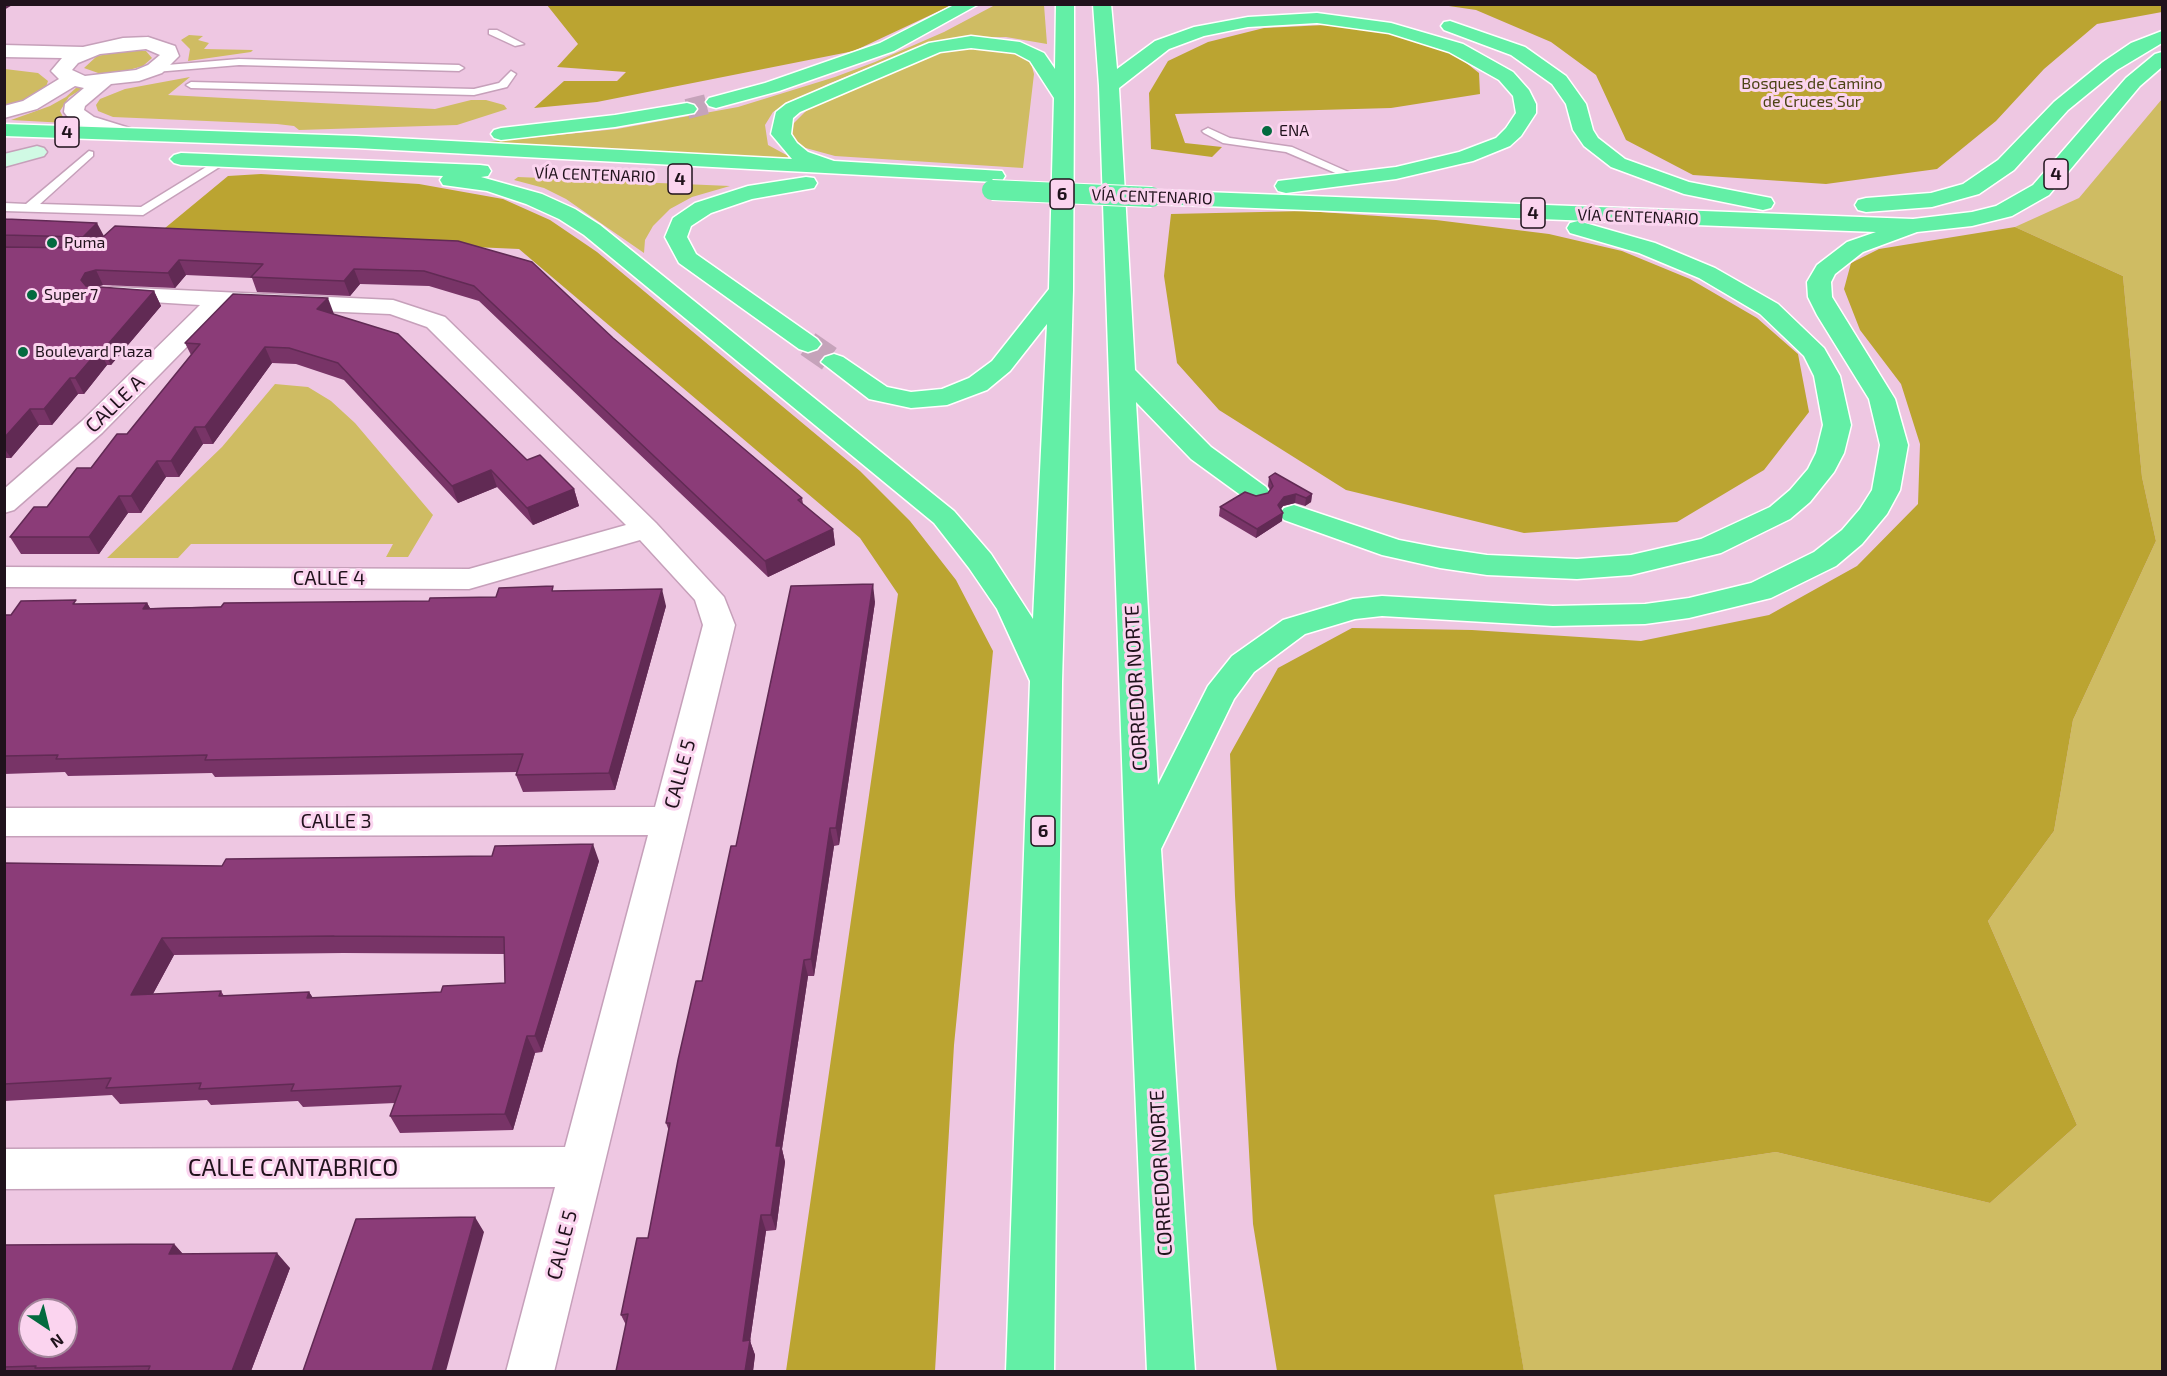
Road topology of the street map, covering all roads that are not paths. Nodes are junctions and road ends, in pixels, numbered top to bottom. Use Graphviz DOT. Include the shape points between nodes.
graph roads {
  1 [pos="971,4"];
  2 [pos="1065,4"];
  3 [pos="1102,4"];
  4 [pos="1315,4"];
  5 [pos="493,33"];
  6 [pos="2163,36"];
  7 [pos="519,44"];
  8 [pos="4,51"];
  9 [pos="83,53"];
  10 [pos="2163,58"];
  11 [pos="4,64"];
  12 [pos="459,68"];
  13 [pos="155,69"];
  14 [pos="67,73"];
  15 [pos="247,74"];
  16 [pos="511,74"];
  17 [pos="103,82"];
  18 [pos="191,85"];
  19 [pos="1109,86"];
  20 [pos="1064,98"];
  21 [pos="716,102"];
  22 [pos="687,109"];
  23 [pos="4,112"];
  24 [pos="4,130"];
  25 [pos="1208,131"];
  26 [pos="129,134"];
  27 [pos="356,142"];
  28 [pos="4,150"];
  29 [pos="38,152"];
  30 [pos="89,154"];
  31 [pos="111,155"];
  32 [pos="156,157"];
  33 [pos="223,160"];
  34 [pos="4,161"];
  35 [pos="369,167"];
  36 [pos="850,170"];
  37 [pos="520,173"];
  38 [pos="590,175"];
  39 [pos="1356,178"];
  40 [pos="806,183"];
  41 [pos="993,183"];
  42 [pos="1276,187"];
  43 [pos="1151,190"];
  44 [pos="1763,203"];
  45 [pos="31,206"];
  46 [pos="4,207"];
  47 [pos="1464,210"];
  48 [pos="143,211"];
  49 [pos="1913,226"];
  50 [pos="127,227"];
  51 [pos="1060,290"];
  52 [pos="103,294"];
  53 [pos="220,299"];
  54 [pos="808,344"];
  55 [pos="834,362"];
  56 [pos="1122,372"];
  57 [pos="1256,493"];
  58 [pos="4,504"];
  59 [pos="1294,514"];
  60 [pos="646,528"];
  61 [pos="4,577"];
  62 [pos="1046,682"];
  63 [pos="668,821"];
  64 [pos="4,822"];
  65 [pos="1143,848"];
  66 [pos="582,1167"];
  67 [pos="4,1169"];
  68 [pos="530,1371"];
  69 [pos="1030,1371"];
  70 [pos="1171,1371"];
  1 -- 21 [label="highway" via="887,47"];
  2 -- 20 [label="highway, 6"];
  3 -- 19 [label="highway, CORREDOR NORTE"];
  4 -- 44 [label="highway" via="1405,14 1497,42 1532,59 1558,80 1576,104 1583,130 1591,142 1618,162 1684,187"];
  5 -- 7 [label="lane"];
  6 -- 44 [label="highway, VÍA CENTENARIO / 4" via="2110,66 2061,106 2006,165 1971,189 1901,204"];
  8 -- 9 [label="street"];
  9 -- 13 [label="street" via="123,44 160,46 170,56"];
  9 -- 14 [label="street"];
  10 -- 49 [label="highway, VÍA CENTENARIO / 4" via="2133,82 2041,190 2020,204 1990,215"];
  11 -- 14 [label="street"];
  12 -- 15 [label="lane"];
  13 -- 15 [label="lane"];
  13 -- 17 [label="street"];
  14 -- 17 [label="street"];
  14 -- 23 [label="street" via="40,100"];
  15 -- 16 [label="lane" via="474,92 503,85"];
  15 -- 18 [label="lane"];
  17 -- 26 [label="street" via="75,104 74,112 87,121"];
  19 -- 39 [label="highway" via="1146,55 1200,32 1248,22 1317,18 1391,28 1436,40 1492,66 1522,94 1526,113 1522,123 1503,142 1445,163"];
  19 -- 56 [label="highway, CORREDOR NORTE"];
  20 -- 36 [label="highway" via="1037,57 1020,48 971,42 936,47 783,116 781,134 801,156"];
  20 -- 51 [label="highway, 6"];
  22 -- 27 [label="highway" via="536,131"];
  24 -- 26 [label="highway, VÍA CENTENARIO / 4"];
  25 -- 39 [label="lane" via="1227,141 1288,149"];
  26 -- 27 [label="highway, VÍA CENTENARIO / 4"];
  27 -- 36 [label="highway, VÍA CENTENARIO / 4"];
  28 -- 29 [label="highway, 4"];
  29 -- 30 [label="highway, 4"];
  29 -- 34 [label="street"];
  30 -- 31 [label="highway, 4"];
  30 -- 45 [label="lane"];
  32 -- 33 [label="highway, VÍA CENTENARIO"];
  33 -- 35 [label="highway, VÍA CENTENARIO"];
  33 -- 48 [label="lane"];
  35 -- 37 [label="highway, VÍA CENTENARIO"];
  35 -- 62 [label="highway" via="490,185 534,199 592,230 944,517 1012,608"];
  36 -- 41 [label="highway, VÍA CENTENARIO / 4"];
  38 -- 40 [label="highway, VÍA CENTENARIO / 4"];
  39 -- 42 [label="highway"];
  40 -- 41 [label="highway, VÍA CENTENARIO / 4"];
  40 -- 54 [label="highway" via="748,193 703,208 681,223 676,237 687,258"];
  41 -- 43 [label="highway, VÍA CENTENARIO / 4, bridge"];
  42 -- 43 [label="highway, VÍA CENTENARIO / 4"];
  42 -- 44 [label="highway, VÍA CENTENARIO / 4"];
  43 -- 47 [label="highway, VÍA CENTENARIO / 4"];
  45 -- 46 [label="lane"];
  45 -- 48 [label="lane"];
  47 -- 49 [label="highway, VÍA CENTENARIO / 4"];
  47 -- 59 [label="highway" via="1577,228 1647,248 1707,273 1769,309 1815,353 1827,376 1837,425 1820,472 1780,513 1719,542 1631,564 1577,570 1440,558 1393,548"];
  48 -- 50 [label="lane"];
  49 -- 65 [label="highway" via="1855,246 1825,270 1819,282 1828,315 1882,399 1894,446 1886,490 1872,514 1844,545 1802,573 1760,591 1689,608 1600,617 1382,606 1353,609 1294,627 1243,664 1220,694"];
  51 -- 55 [label="highway" via="1001,366 978,384 946,397 911,400 878,393"];
  51 -- 62 [label="highway, 6"];
  52 -- 53 [label="street, CALLE 5"];
  53 -- 58 [label="street, CALLE A" via="92,427"];
  53 -- 60 [label="street, CALLE 5" via="393,307 436,322"];
  56 -- 57 [label="highway" via="1201,453"];
  56 -- 65 [label="highway, CORREDOR NORTE"];
  60 -- 61 [label="street, CALLE 4" via="469,579"];
  60 -- 63 [label="street, CALLE 5" via="709,597 719,625"];
  62 -- 69 [label="highway, 6"];
  63 -- 64 [label="street, CALLE 3"];
  63 -- 66 [label="street, CALLE 5"];
  65 -- 70 [label="highway, CORREDOR NORTE"];
  66 -- 67 [label="street, CALLE CANTABRICO"];
  66 -- 68 [label="street, CALLE 5"];
}
